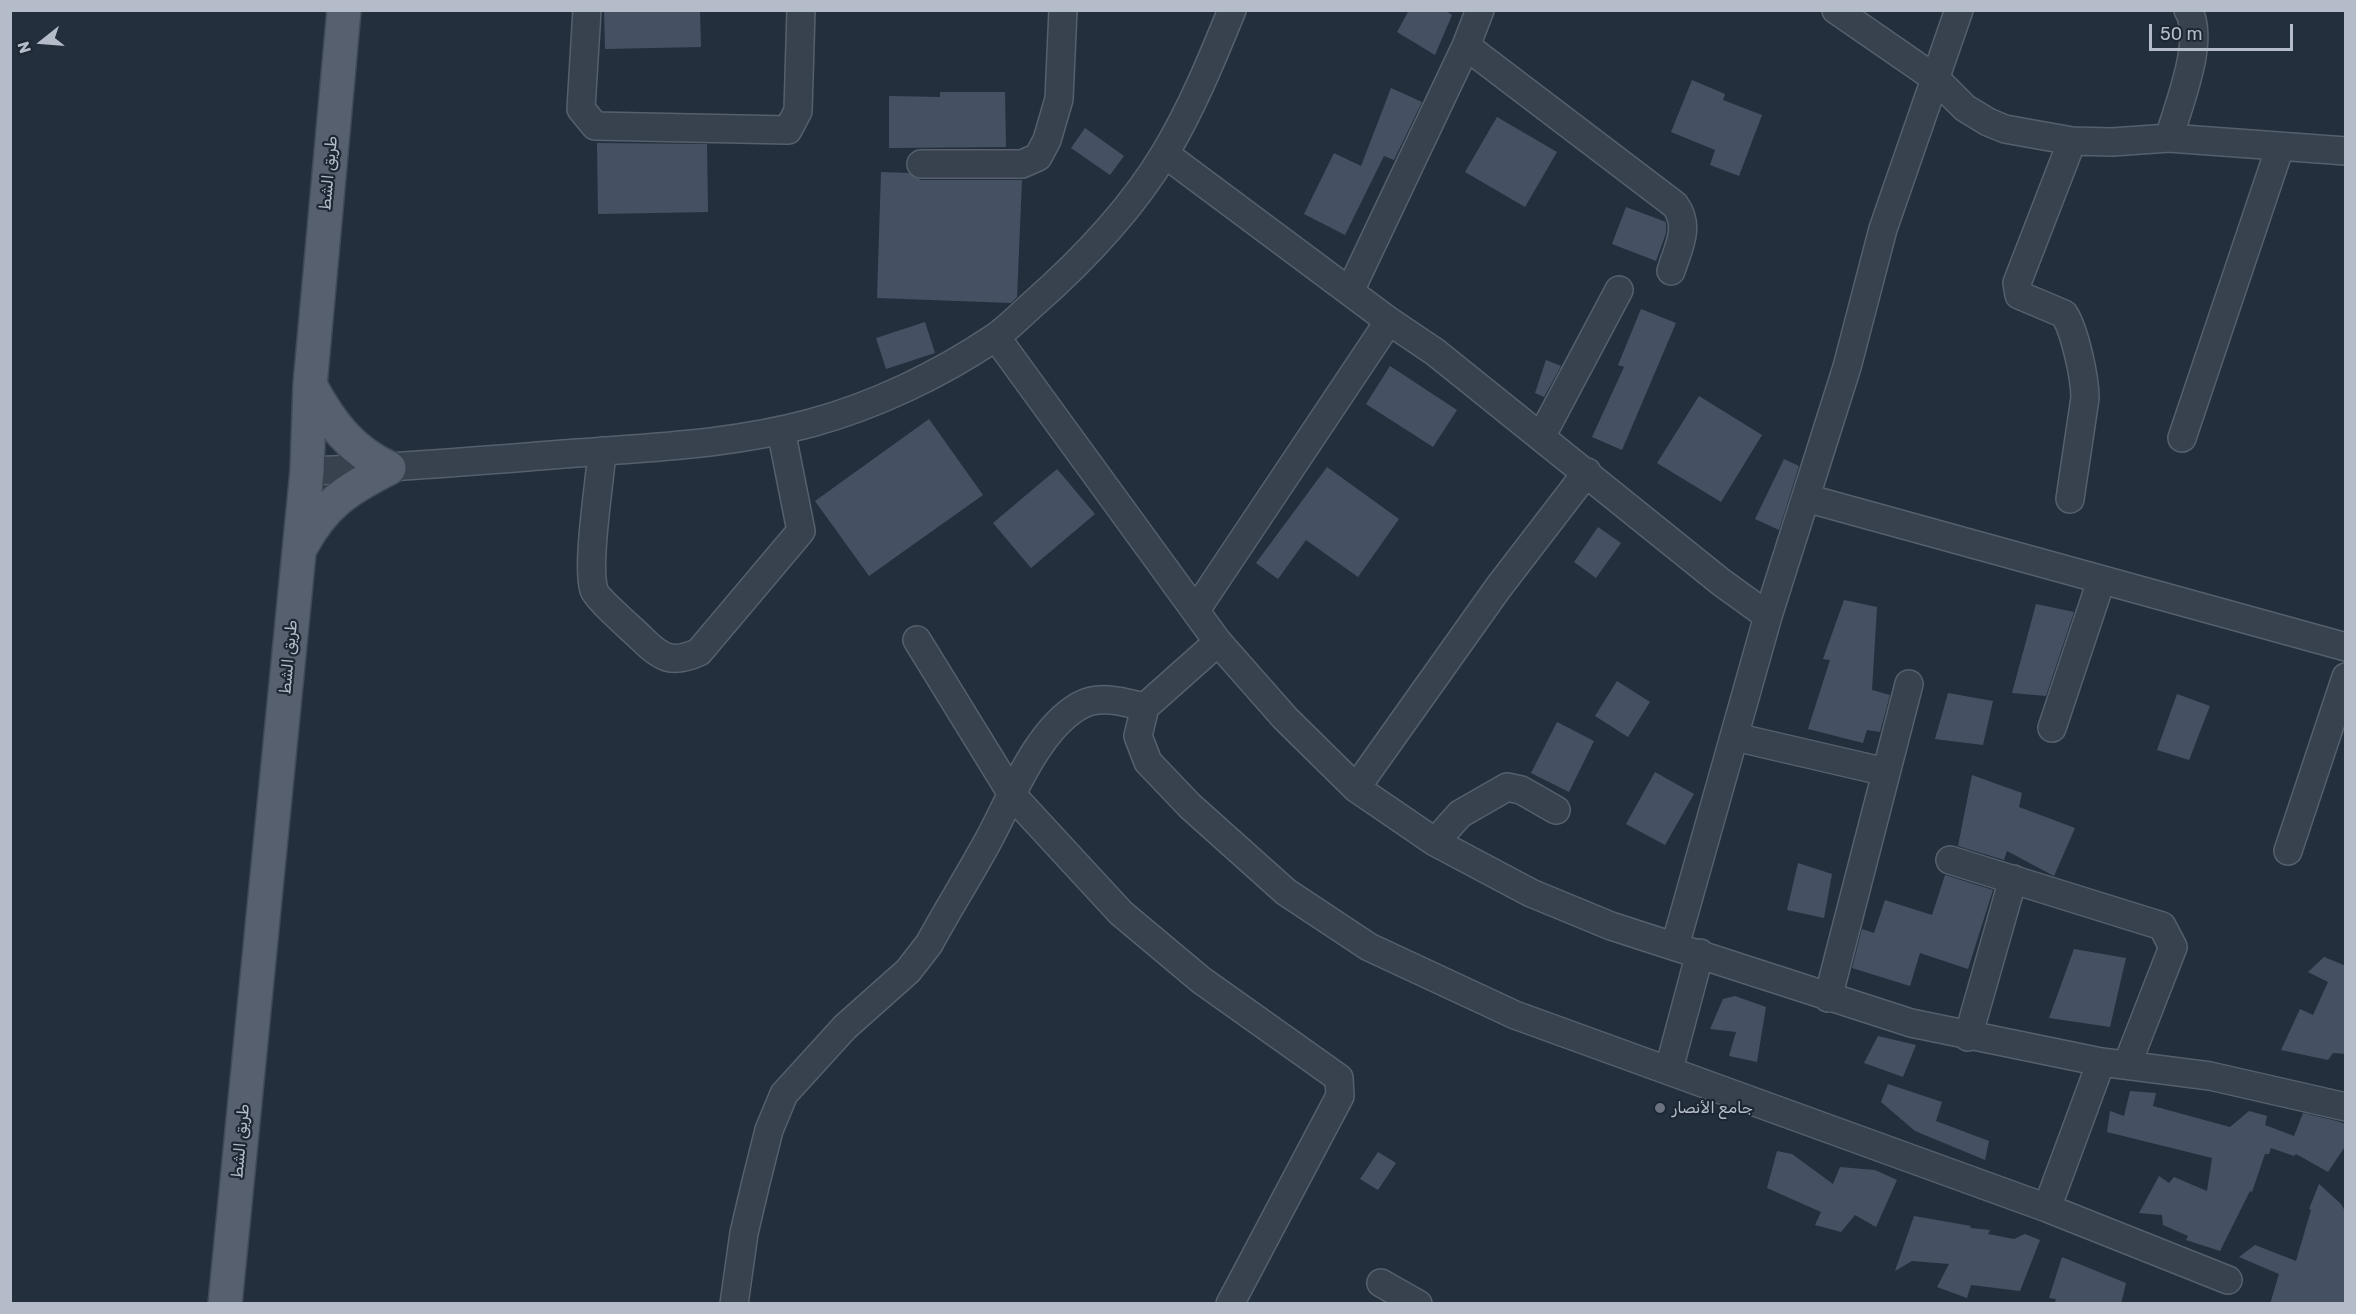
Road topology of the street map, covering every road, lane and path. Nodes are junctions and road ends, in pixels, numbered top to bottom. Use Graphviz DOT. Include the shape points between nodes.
graph roads {
  1 [pos="344,10"];
  2 [pos="587,10"];
  3 [pos="801,10"];
  4 [pos="1063,10"];
  5 [pos="1232,10"];
  6 [pos="1480,10"];
  7 [pos="1836,10"];
  8 [pos="1959,10"];
  9 [pos="2187,10"];
  10 [pos="1466,46"];
  11 [pos="1936,79"];
  12 [pos="2169,138"];
  13 [pos="2072,141"];
  14 [pos="2280,147"];
  15 [pos="2346,151"];
  16 [pos="1164,154"];
  17 [pos="921,164"];
  18 [pos="1671,271"];
  19 [pos="1619,290"];
  20 [pos="1350,291"];
  21 [pos="1389,321"];
  22 [pos="996,337"];
  23 [pos="310,385"];
  24 [pos="781,430"];
  25 [pos="1541,437"];
  26 [pos="2182,438"];
  27 [pos="602,451"];
  28 [pos="389,468"];
  29 [pos="307,471"];
  30 [pos="1587,472"];
  31 [pos="1806,498"];
  32 [pos="2070,499"];
  33 [pos="300,549"];
  34 [pos="2101,581"];
  35 [pos="1196,610"];
  36 [pos="1768,616"];
  37 [pos="917,640"];
  38 [pos="1218,642"];
  39 [pos="2346,647"];
  40 [pos="2346,677"];
  41 [pos="1909,684"];
  42 [pos="1145,707"];
  43 [pos="2052,728"];
  44 [pos="1735,737"];
  45 [pos="1886,772"];
  46 [pos="1356,788"];
  47 [pos="1013,796"];
  48 [pos="1556,810"];
  49 [pos="1435,842"];
  50 [pos="2288,851"];
  51 [pos="1950,860"];
  52 [pos="2013,879"];
  53 [pos="1688,950"];
  54 [pos="1828,998"];
  55 [pos="1968,1036"];
  56 [pos="2114,1064"];
  57 [pos="1669,1069"];
  58 [pos="2346,1107"];
  59 [pos="2047,1208"];
  60 [pos="2228,1280"];
  61 [pos="1381,1283"];
  62 [pos="225,1304"];
  63 [pos="734,1304"];
  64 [pos="1230,1304"];
  65 [pos="1418,1304"];
  1 -- 23 [label="main road, طريق الشط"];
  2 -- 3 [label="street" via="581,109 595,126 788,130 798,111"];
  4 -- 17 [label="street" via="1059,99 1038,157 1022,164"];
  5 -- 16 [label="street"];
  6 -- 10 [label="street"];
  7 -- 11 [label="street"];
  8 -- 11 [label="street"];
  9 -- 12 [label="street" via="2193,39 2191,58"];
  10 -- 18 [label="street" via="1675,205 1681,213 1684,232"];
  10 -- 20 [label="street"];
  11 -- 13 [label="street" via="1965,108 1988,122"];
  11 -- 31 [label="street" via="1883,229 1847,367"];
  12 -- 13 [label="street"];
  12 -- 14 [label="street"];
  13 -- 32 [label="street" via="2017,283 2019,295 2064,314 2076,341 2085,398"];
  14 -- 15 [label="street"];
  14 -- 26 [label="street"];
  16 -- 20 [label="street"];
  16 -- 22 [label="street" via="1088,252"];
  19 -- 25 [label="street"];
  20 -- 21 [label="street"];
  21 -- 25 [label="street" via="1435,352"];
  21 -- 35 [label="street"];
  22 -- 24 [label="street" via="940,370 888,394 813,423"];
  22 -- 35 [label="street"];
  23 -- 28 [label="main road" via="347,440 369,459"];
  23 -- 29 [label="main road, طريق الشط"];
  24 -- 27 [label="street" via="710,443"];
  24 -- 27 [label="street" via="801,531 699,652 681,660 653,650 594,592 592,571"];
  25 -- 30 [label="street"];
  27 -- 28 [label="street"];
  28 -- 29 [label="street"];
  28 -- 33 [label="main road" via="362,481 329,505"];
  29 -- 33 [label="main road, طريق الشط"];
  30 -- 36 [label="street"];
  30 -- 46 [label="street" via="1498,588"];
  31 -- 34 [label="street"];
  31 -- 36 [label="street"];
  33 -- 62 [label="main road, طريق الشط"];
  34 -- 39 [label="street"];
  34 -- 43 [label="street"];
  35 -- 38 [label="street"];
  36 -- 44 [label="street"];
  37 -- 47 [label="street"];
  38 -- 42 [label="street"];
  38 -- 46 [label="street" via="1285,718"];
  40 -- 50 [label="street"];
  41 -- 45 [label="street"];
  42 -- 47 [label="street" via="1106,699 1079,706 1041,743"];
  42 -- 57 [label="street" via="1138,736 1148,762 1190,806 1286,892 1369,947 1432,978 1515,1015"];
  44 -- 45 [label="street"];
  44 -- 53 [label="street"];
  45 -- 54 [label="street"];
  46 -- 49 [label="street"];
  47 -- 63 [label="street" via="929,944 908,971 845,1027 784,1094 769,1130 756,1182"];
  47 -- 64 [label="street" via="1121,913 1201,980 1339,1078 1340,1096"];
  48 -- 49 [label="street" via="1521,790 1507,787 1460,814"];
  49 -- 53 [label="street" via="1531,893 1611,926"];
  51 -- 52 [label="street"];
  52 -- 55 [label="street"];
  52 -- 56 [label="street" via="2162,926 2170,937 2173,947 2168,963"];
  53 -- 54 [label="street"];
  53 -- 57 [label="street"];
  54 -- 55 [label="street"];
  55 -- 56 [label="street"];
  56 -- 58 [label="street" via="2210,1076"];
  56 -- 59 [label="street"];
  57 -- 59 [label="street"];
  59 -- 60 [label="street"];
  61 -- 65 [label="street"];
}
